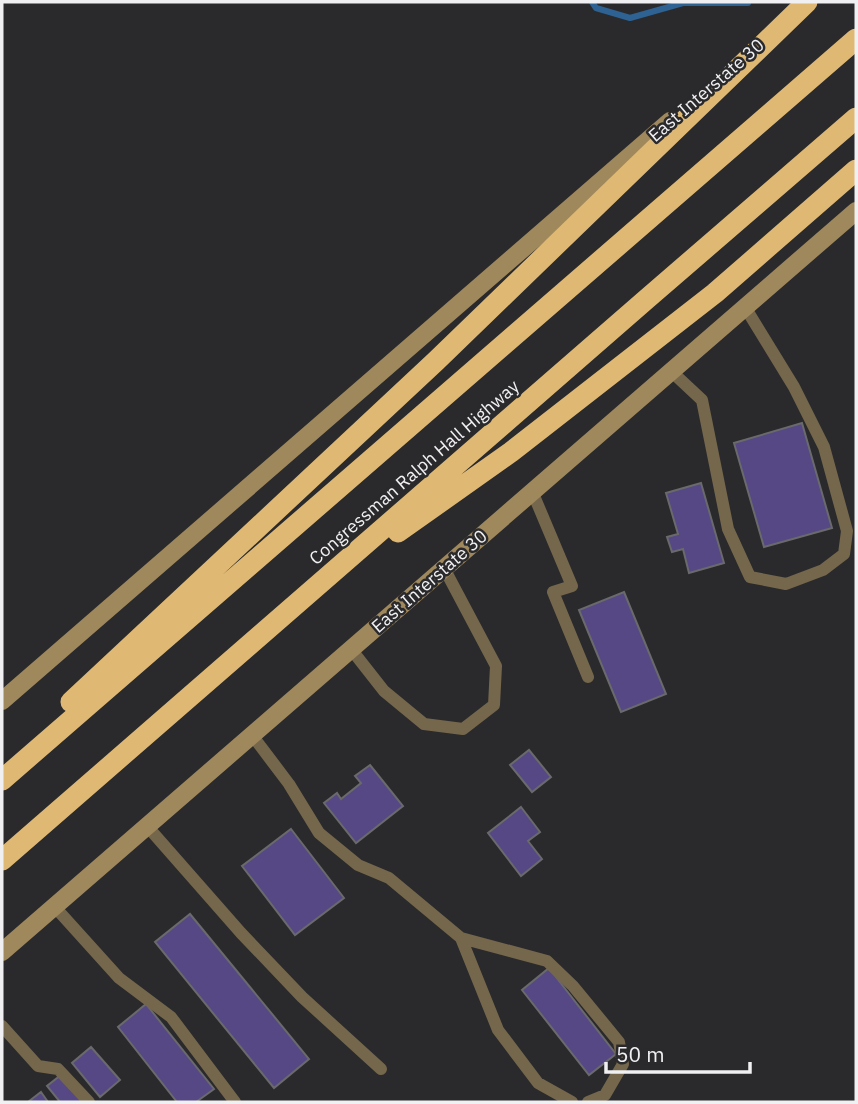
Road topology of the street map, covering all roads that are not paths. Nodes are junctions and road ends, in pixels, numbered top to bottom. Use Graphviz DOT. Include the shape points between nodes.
graph roads {
  1 [pos="807,2"];
  2 [pos="856,40"];
  3 [pos="856,118"];
  4 [pos="856,170"];
  5 [pos="856,211"];
  6 [pos="745,307"];
  7 [pos="671,372"];
  8 [pos="533,491"];
  9 [pos="444,568"];
  10 [pos="308,596"];
  11 [pos="351,649"];
  12 [pos="588,677"];
  13 [pos="2,701"];
  14 [pos="252,735"];
  15 [pos="2,766"];
  16 [pos="2,780"];
  17 [pos="147,826"];
  18 [pos="2,860"];
  19 [pos="54,906"];
  20 [pos="461,938"];
  21 [pos="2,952"];
  22 [pos="2,1026"];
  23 [pos="381,1069"];
  24 [pos="89,1102"];
  25 [pos="235,1102"];
  26 [pos="572,1102"];
  27 [pos="588,1102"];
  1 -- 13 [label="main road, East Interstate 30"];
  1 -- 15 [label="highway" via="436,360"];
  2 -- 16 [label="highway, Congressman Ralph Hall Highway"];
  3 -- 10 [label="highway, Congressman Ralph Hall Highway"];
  4 -- 10 [label="highway" via="715,293 511,452"];
  5 -- 6 [label="main road, East Interstate 30"];
  6 -- 7 [label="main road, East Interstate 30"];
  6 -- 7 [label="lane" via="824,447 847,531 844,554 823,570 786,584 750,577 728,528 702,400"];
  7 -- 8 [label="main road, East Interstate 30"];
  8 -- 9 [label="main road, East Interstate 30"];
  8 -- 12 [label="lane" via="572,586 553,592"];
  9 -- 11 [label="main road, East Interstate 30"];
  9 -- 11 [label="lane" via="496,666 494,705 463,729 424,724 384,691"];
  10 -- 18 [label="highway, Congressman Ralph Hall Highway"];
  11 -- 14 [label="main road, East Interstate 30"];
  14 -- 17 [label="main road, East Interstate 30"];
  14 -- 20 [label="lane" via="319,833 358,865 389,878"];
  17 -- 19 [label="main road, East Interstate 30"];
  17 -- 23 [label="lane" via="302,997"];
  19 -- 21 [label="main road, East Interstate 30"];
  19 -- 25 [label="lane" via="119,978 171,1017"];
  20 -- 26 [label="lane" via="498,1030 538,1083"];
  20 -- 27 [label="lane" via="547,961 619,1042 623,1064 605,1095"];
  22 -- 24 [label="lane" via="38,1066 58,1069"];
}
